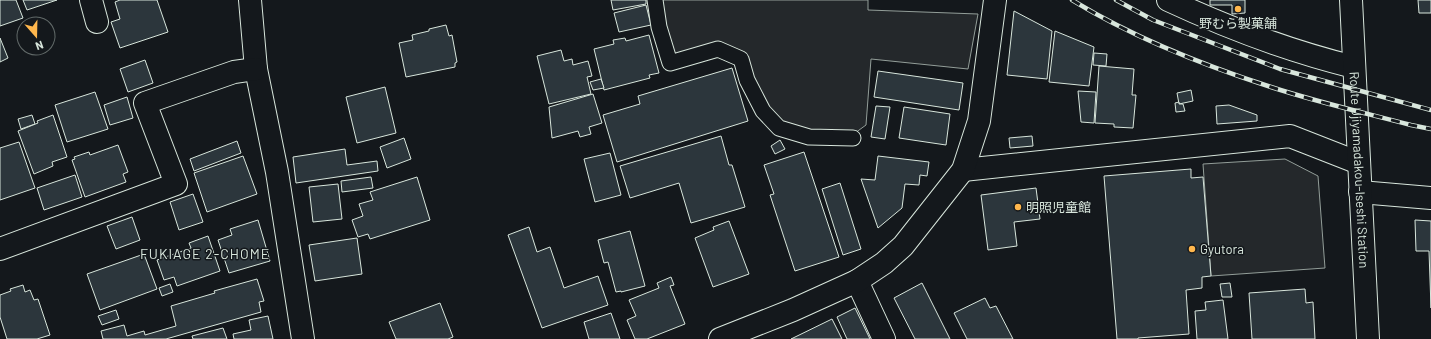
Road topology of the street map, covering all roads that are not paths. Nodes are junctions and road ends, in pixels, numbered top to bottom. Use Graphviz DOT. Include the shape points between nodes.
graph roads {
  1 [pos="91,0"];
  2 [pos="250,0"];
  3 [pos="655,0"];
  4 [pos="995,0"];
  5 [pos="1168,0"];
  6 [pos="1351,0"];
  7 [pos="97,22"];
  8 [pos="1354,67"];
  9 [pos="256,69"];
  10 [pos="853,138"];
  11 [pos="1359,163"];
  12 [pos="962,170"];
  13 [pos="1360,192"];
  14 [pos="1431,198"];
  15 [pos="0,249"];
  16 [pos="857,281"];
  17 [pos="303,339"];
  18 [pos="720,339"];
  19 [pos="884,339"];
  20 [pos="1368,339"];
  1 -- 7 [label="street"];
  2 -- 9 [label="street"];
  3 -- 10 [label="lane" via="659,26 670,63 718,49 741,59 747,80 763,111 779,128 809,137"];
  4 -- 12 [label="street" via="979,122"];
  5 -- 8 [label="street" via="1218,23 1267,41 1320,59"];
  6 -- 8 [label="street, Route Ujiyamadakou-Iseshi Station"];
  8 -- 11 [label="street, Route Ujiyamadakou-Iseshi Station"];
  9 -- 15 [label="street" via="234,72 145,103 176,184"];
  9 -- 17 [label="street" via="277,172"];
  11 -- 12 [label="street" via="1290,136"];
  11 -- 13 [label="street, Route Ujiyamadakou-Iseshi Station"];
  12 -- 16 [label="street" via="903,246 884,263"];
  13 -- 14 [label="street"];
  13 -- 20 [label="street, Route Ujiyamadakou-Iseshi Station"];
  16 -- 18 [label="street"];
  16 -- 19 [label="street"];
}
